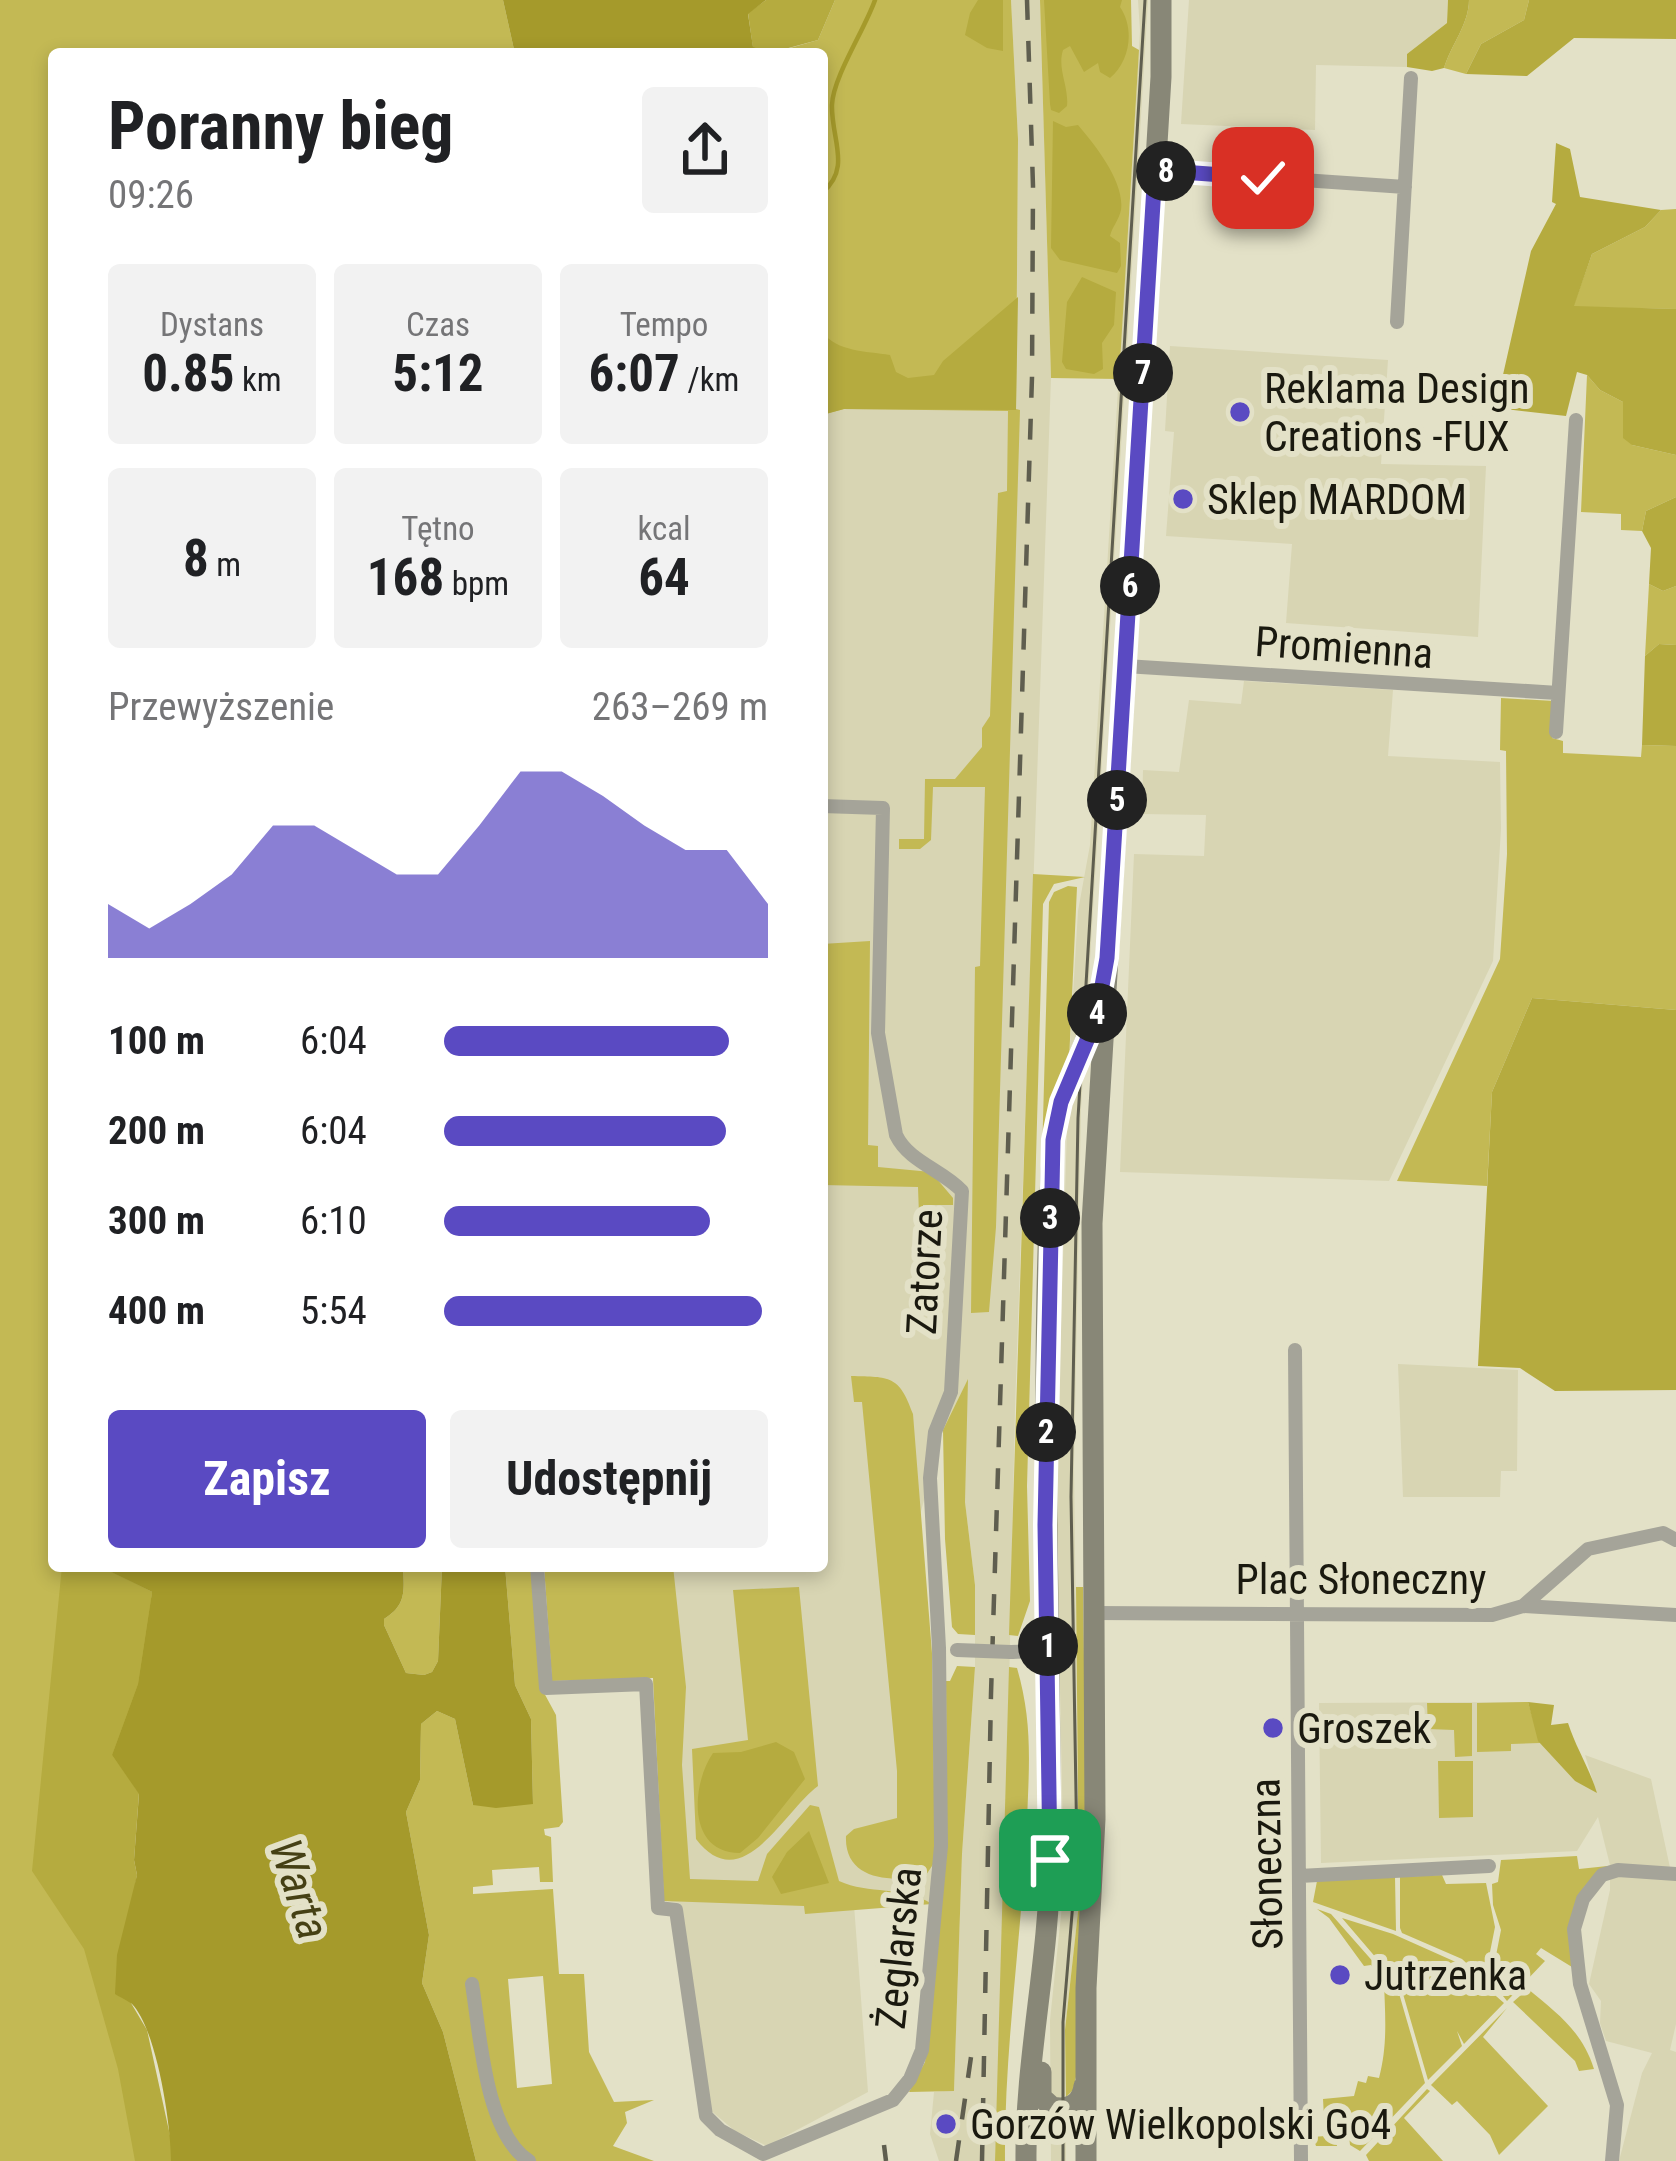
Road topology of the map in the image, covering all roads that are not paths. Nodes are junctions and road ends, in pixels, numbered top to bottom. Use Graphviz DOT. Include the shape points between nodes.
graph roads {
  1 [pos="1161,0"];
  2 [pos="1172,0"];
  3 [pos="1161,73"];
  4 [pos="1411,78"];
  5 [pos="1155,170"];
  6 [pos="1405,187"];
  7 [pos="1397,322"];
  8 [pos="1576,420"];
  9 [pos="1125,666"];
  10 [pos="1558,693"];
  11 [pos="1556,732"];
  12 [pos="828,806"];
  13 [pos="1107,958"];
  14 [pos="1052,1165"];
  15 [pos="1094,1175"];
  16 [pos="1295,1350"];
  17 [pos="1676,1540"];
  18 [pos="537,1572"];
  19 [pos="1522,1606"];
  20 [pos="1093,1613"];
  21 [pos="1296,1614"];
  22 [pos="1676,1616"];
  23 [pos="939,1648"];
  24 [pos="1048,1651"];
  25 [pos="1489,1866"];
  26 [pos="1676,1874"];
  27 [pos="1300,1876"];
  28 [pos="1046,1946"];
  29 [pos="472,1984"];
  30 [pos="1084,2086"];
  31 [pos="757,2157"];
  32 [pos="530,2161"];
  33 [pos="1026,2161"];
  34 [pos="1086,2161"];
  35 [pos="1301,2161"];
  36 [pos="1612,2161"];
  1 -- 3 [label="main road"];
  2 -- 3 [label="main road"];
  3 -- 5 [label="main road"];
  4 -- 6 [label="street"];
  5 -- 6 [label="street"];
  5 -- 9 [label="main road"];
  6 -- 7 [label="street"];
  8 -- 10 [label="street"];
  9 -- 10 [label="street, Promienna"];
  9 -- 13 [label="main road"];
  10 -- 11 [label="street"];
  12 -- 23 [label="street, Zatorze" via="883,808 878,1033 896,1135 903,1150 962,1191 951,1392 935,1432 930,1478"];
  13 -- 14 [label="main road" via="1096,1019 1057,1115"];
  13 -- 15 [label="main road"];
  14 -- 15 [label="main road" via="1061,1126 1081,1118 1093,1132"];
  14 -- 24 [label="main road"];
  15 -- 20 [label="main road"];
  16 -- 21 [label="street, Słoneczna"];
  17 -- 19 [label="street, Plac Słoneczny" via="1663,1533 1588,1549"];
  18 -- 31 [label="street, Żeglarska" via="545,1688 646,1684 658,1908 676,1910 706,2116"];
  19 -- 21 [label="street, Plac Słoneczny" via="1492,1615"];
  19 -- 22 [label="street"];
  20 -- 21 [label="street, Plac Słoneczny"];
  20 -- 30 [label="main road"];
  21 -- 27 [label="street, Słoneczna"];
  23 -- 24 [label="street, bridge"];
  23 -- 31 [label="street, Żeglarska" via="941,1846 922,2050 892,2100"];
  24 -- 28 [label="main road"];
  25 -- 27 [label="street"];
  26 -- 36 [label="street" via="1602,1875 1574,1929 1580,1984 1617,2105"];
  27 -- 35 [label="street, Słoneczna"];
  28 -- 30 [label="main road" via="1041,2097 1067,2108"];
  28 -- 33 [label="main road"];
  29 -- 32 [label="street" via="493,2101 507,2139"];
  30 -- 34 [label="main road"];
}
